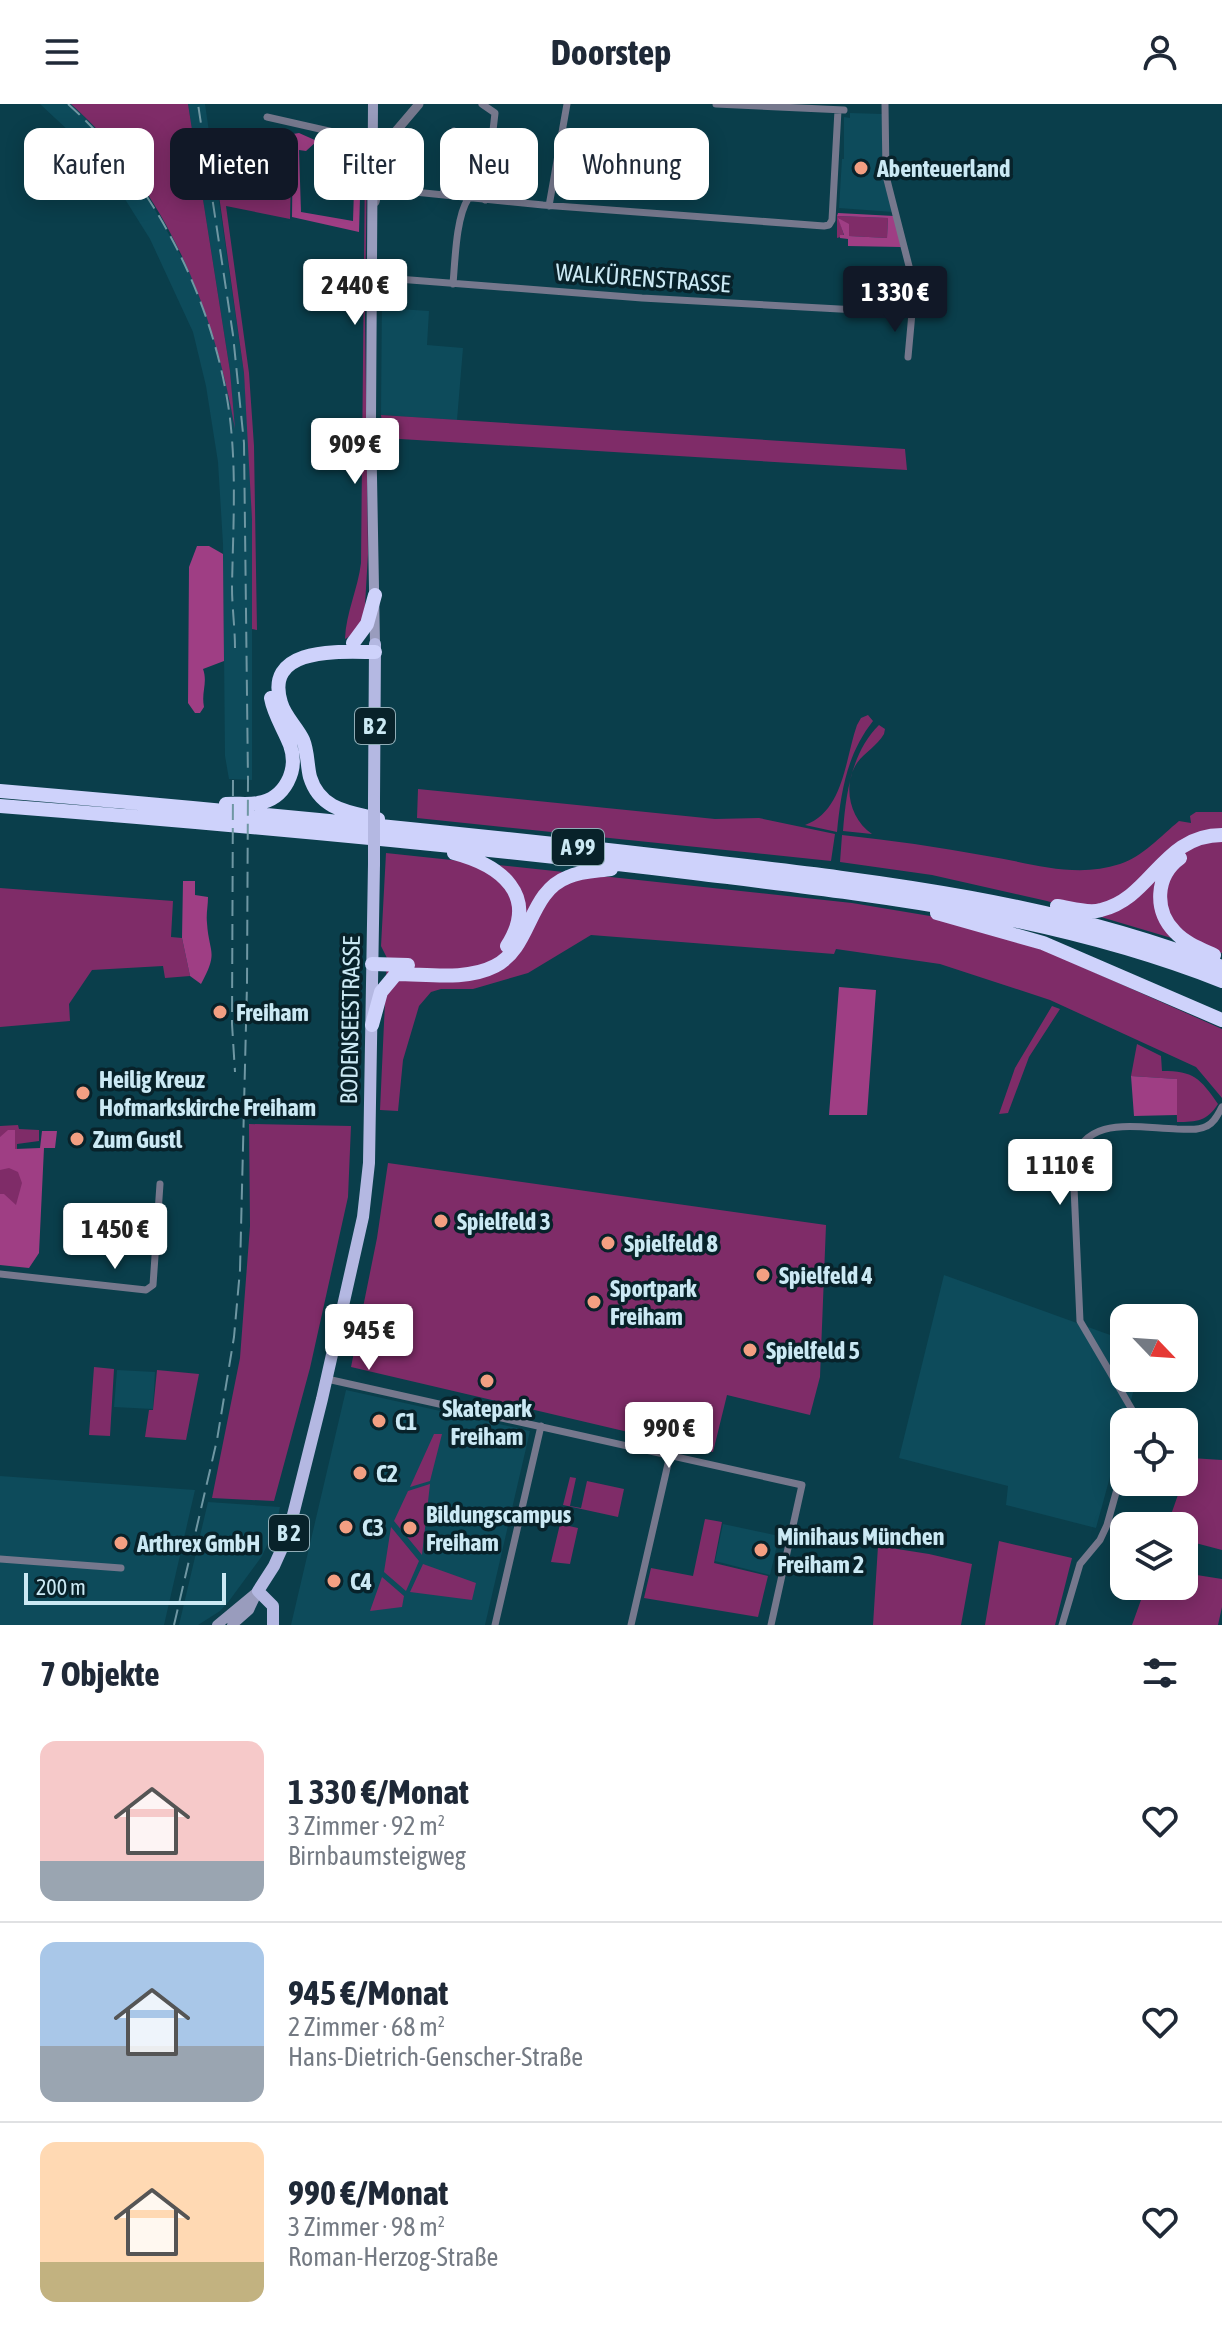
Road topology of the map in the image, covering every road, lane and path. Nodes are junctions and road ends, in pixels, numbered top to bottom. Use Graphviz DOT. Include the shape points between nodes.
graph roads {
  1 [pos="373,104"];
  2 [pos="419,104"];
  3 [pos="482,104"];
  4 [pos="567,104"];
  5 [pos="716,104"];
  6 [pos="885,104"];
  7 [pos="756,106"];
  8 [pos="267,117"];
  9 [pos="316,128"];
  10 [pos="373,128"];
  11 [pos="400,128"];
  12 [pos="493,128"];
  13 [pos="374,200"];
  14 [pos="375,200"];
  15 [pos="467,200"];
  16 [pos="485,200"];
  17 [pos="374,205"];
  18 [pos="549,206"];
  19 [pos="372,277"];
  20 [pos="453,284"];
  21 [pos="912,313"];
  22 [pos="908,357"];
  23 [pos="375,595"];
  24 [pos="334,648"];
  25 [pos="353,648"];
  26 [pos="375,648"];
  27 [pos="0,791"];
  28 [pos="0,806"];
  29 [pos="190,808"];
  30 [pos="437,833"];
  31 [pos="1222,835"];
  32 [pos="419,842"];
  33 [pos="1222,845"];
  34 [pos="639,866"];
  35 [pos="958,894"];
  36 [pos="876,895"];
  37 [pos="1222,958"];
  38 [pos="1222,967"];
  39 [pos="372,969"];
  40 [pos="416,969"];
  41 [pos="397,971"];
  42 [pos="1222,981"];
  43 [pos="1222,1020"];
  44 [pos="372,1025"];
  45 [pos="1222,1107"];
  46 [pos="160,1184"];
  47 [pos="0,1274"];
  48 [pos="327,1379"];
  49 [pos="1131,1408"];
  50 [pos="541,1426"];
  51 [pos="670,1455"];
  52 [pos="1115,1496"];
  53 [pos="0,1559"];
  54 [pos="121,1568"];
  55 [pos="258,1591"];
  56 [pos="217,1625"];
  57 [pos="232,1625"];
  58 [pos="273,1625"];
  59 [pos="495,1625"];
  60 [pos="631,1625"];
  61 [pos="771,1625"];
  62 [pos="1062,1625"];
  1 -- 10 [label="main road, BODENSEESTRASSE"];
  2 -- 11 [label="street"];
  3 -- 12 [label="street" via="495,113"];
  4 -- 18 [label="street"];
  5 -- 7 [label="street"];
  6 -- 21 [label="street" via="886,176 909,260"];
  7 -- 18 [label="street" via="841,110 829,225"];
  8 -- 9 [label="street"];
  13 -- 17 [label="main road, BODENSEESTRASSE"];
  14 -- 17 [label="street"];
  15 -- 20 [label="street"];
  16 -- 18 [label="street"];
  17 -- 19 [label="main road, BODENSEESTRASSE"];
  19 -- 20 [label="street, WALKÜRENSTRASSE"];
  19 -- 23 [label="main road, BODENSEESTRASSE"];
  20 -- 21 [label="street, WALKÜRENSTRASSE"];
  21 -- 22 [label="street"];
  23 -- 25 [label="highway"];
  23 -- 26 [label="main road, BODENSEESTRASSE"];
  24 -- 25 [label="highway"];
  24 -- 29 [label="highway" via="299,649 280,664 273,678 272,705 292,754 285,788 261,803"];
  24 -- 30 [label="highway" via="301,657 280,686 281,705 303,740 317,792 341,811"];
  25 -- 26 [label="highway"];
  26 -- 39 [label="main road, BODENSEESTRASSE / B 2, bridge"];
  27 -- 29 [label="highway, A 99"];
  28 -- 32 [label="highway, A 99"];
  29 -- 30 [label="highway, A 99"];
  30 -- 35 [label="highway, A 99"];
  31 -- 35 [label="highway" via="1204,836 1176,849 1126,898 1102,910"];
  32 -- 34 [label="highway, A 99"];
  32 -- 40 [label="highway" via="494,868 509,883 518,914 505,948 484,962"];
  33 -- 37 [label="highway" via="1205,844 1175,862 1160,895 1164,919 1177,935"];
  34 -- 36 [label="highway, A 99"];
  34 -- 40 [label="highway" via="583,873 552,886 520,942 496,966 478,973"];
  35 -- 38 [label="highway, A 99" via="1131,933"];
  36 -- 42 [label="highway, A 99" via="1047,926"];
  36 -- 43 [label="highway" via="1043,943"];
  39 -- 41 [label="highway"];
  39 -- 44 [label="main road, BODENSEESTRASSE / B 2"];
  40 -- 41 [label="highway"];
  41 -- 44 [label="highway" via="381,992"];
  44 -- 48 [label="main road, BODENSEESTRASSE / B 2" via="366,1193"];
  45 -- 49 [label="street" via="1214,1121 1199,1129 1110,1127 1090,1134 1075,1154 1080,1321"];
  46 -- 47 [label="street" via="153,1285 146,1290"];
  48 -- 50 [label="street"];
  48 -- 55 [label="main road, BODENSEESTRASSE / B 2" via="288,1535"];
  50 -- 51 [label="street"];
  50 -- 59 [label="street"];
  51 -- 60 [label="street"];
  51 -- 61 [label="street" via="802,1485"];
  52 -- 62 [label="street" via="1105,1530 1080,1564"];
  53 -- 54 [label="street"];
  55 -- 56 [label="main road"];
  55 -- 57 [label="main road" via="249,1610"];
  55 -- 58 [label="main road" via="273,1606"];
}
